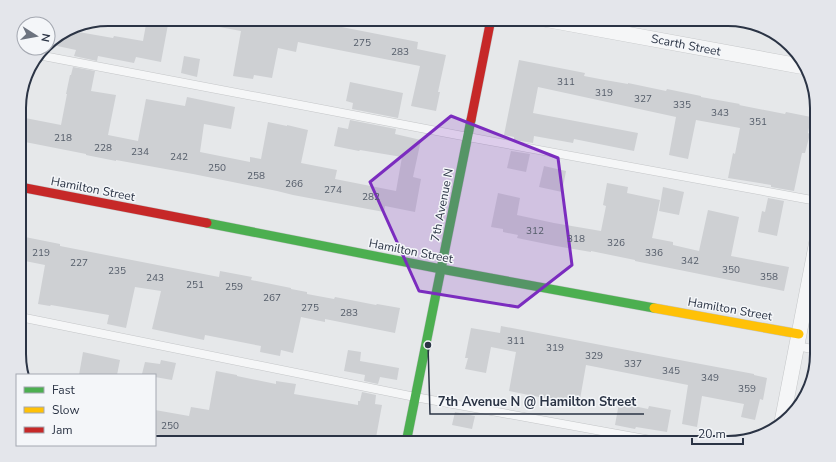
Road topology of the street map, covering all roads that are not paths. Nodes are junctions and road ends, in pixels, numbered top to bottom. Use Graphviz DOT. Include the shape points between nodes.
graph roads {
  1 [pos="490,26"];
  2 [pos="582,26"];
  3 [pos="45,56"];
  4 [pos="798,66"];
  5 [pos="468,137"];
  6 [pos="26,188"];
  7 [pos="810,200"];
  8 [pos="442,269"];
  9 [pos="810,277"];
  10 [pos="26,318"];
  11 [pos="798,340"];
  12 [pos="810,346"];
  13 [pos="415,397"];
  14 [pos="783,415"];
  15 [pos="407,436"];
  16 [pos="629,436"];
  1 -- 5 [label="street, 7th Avenue N"];
  2 -- 4 [label="street, Scarth Street"];
  3 -- 5 [label="lane"];
  5 -- 7 [label="lane"];
  5 -- 8 [label="street, 7th Avenue N"];
  6 -- 8 [label="street, Hamilton Street"];
  8 -- 11 [label="street, Hamilton Street"];
  8 -- 13 [label="street, 7th Avenue N"];
  9 -- 11 [label="street"];
  10 -- 13 [label="lane"];
  11 -- 12 [label="lane"];
  11 -- 14 [label="street"];
  13 -- 15 [label="street, 7th Avenue N"];
  13 -- 16 [label="lane"];
}
